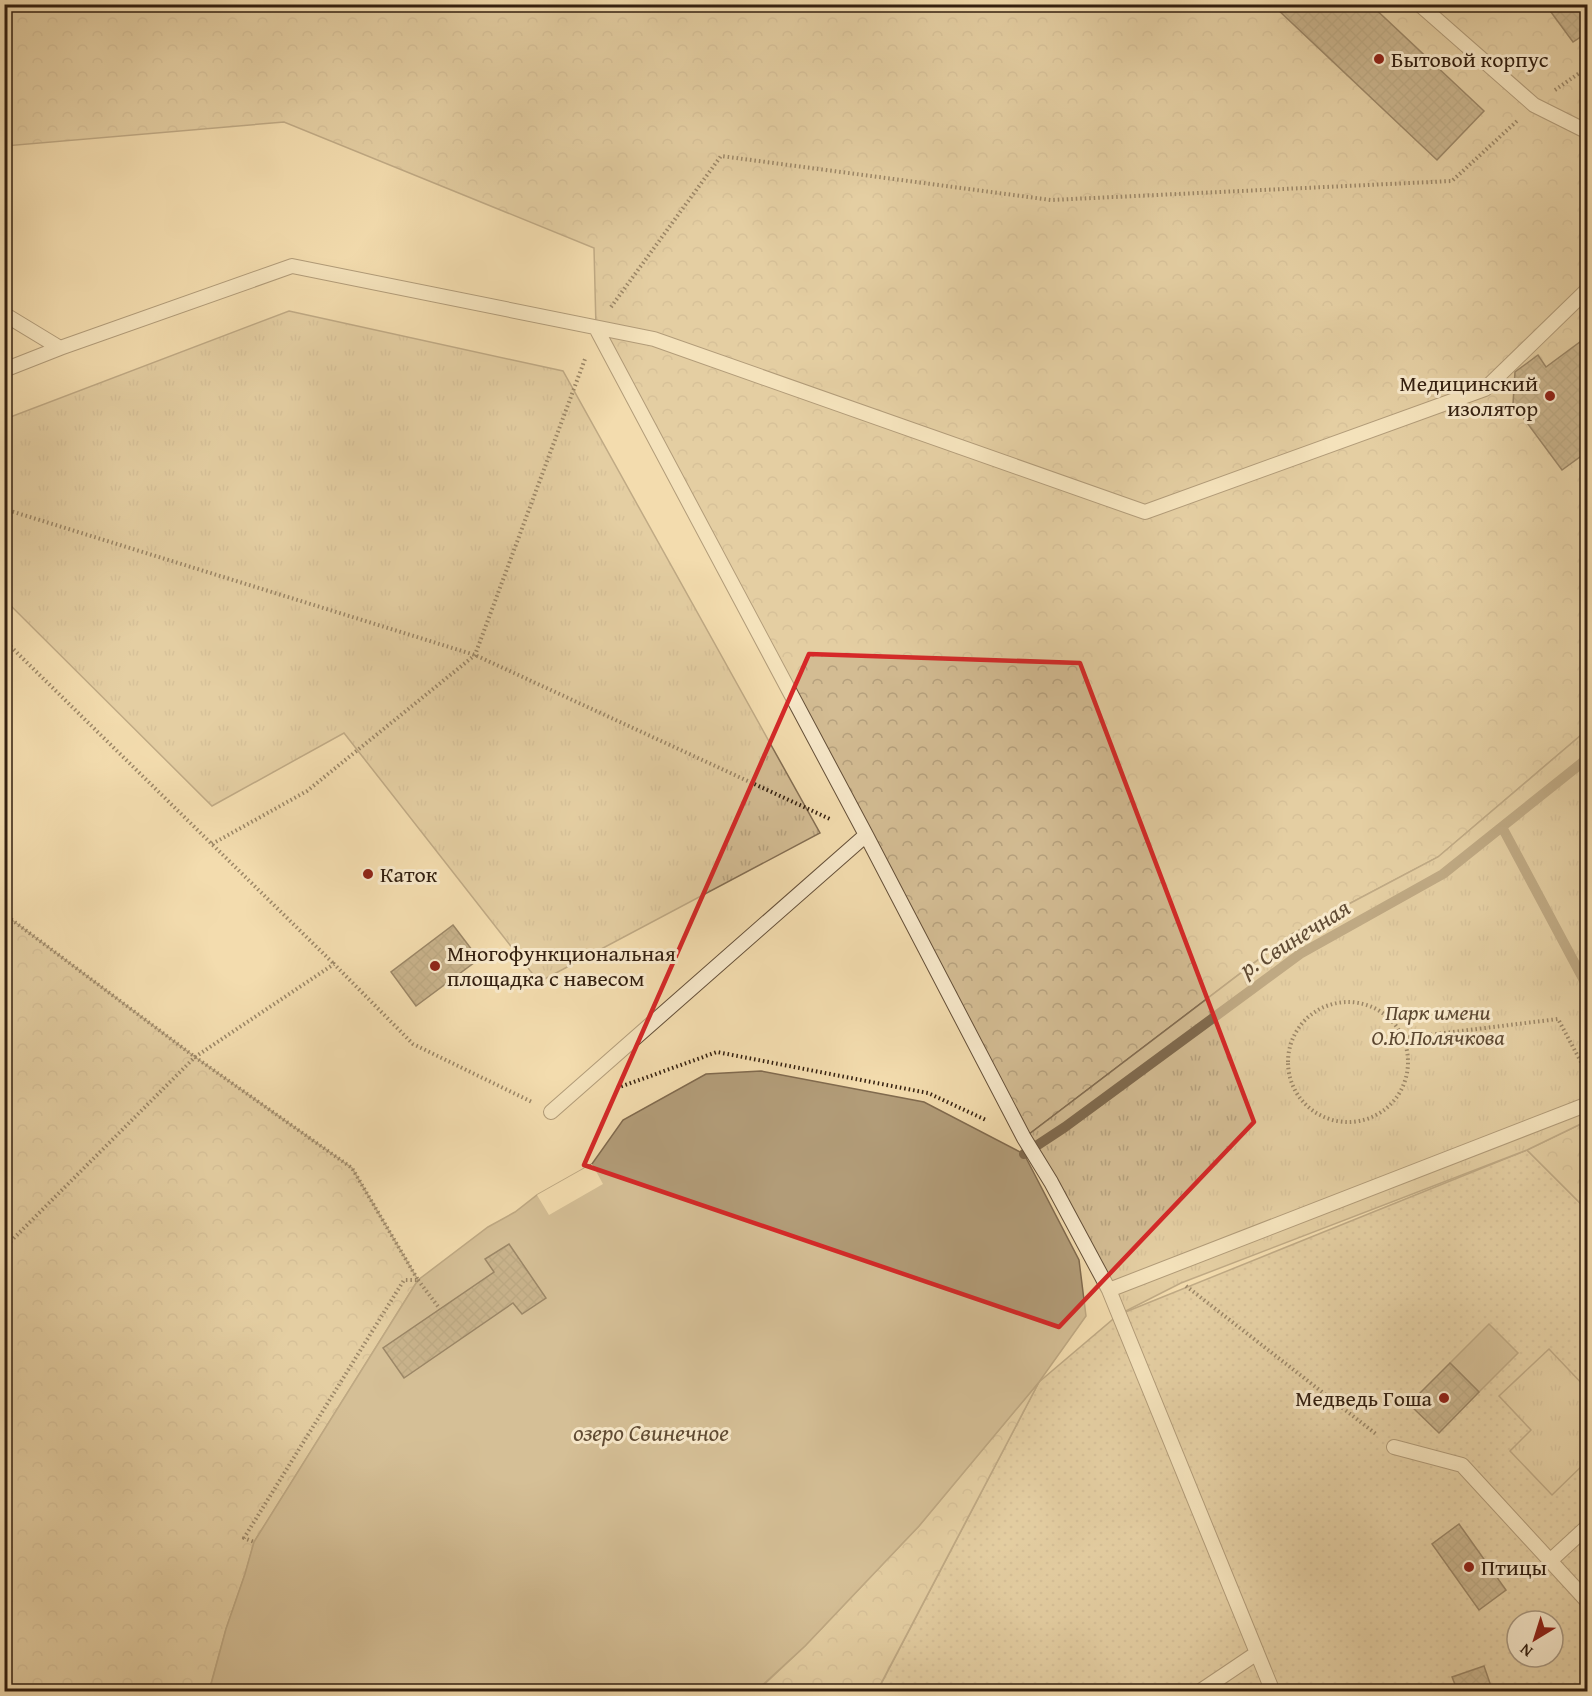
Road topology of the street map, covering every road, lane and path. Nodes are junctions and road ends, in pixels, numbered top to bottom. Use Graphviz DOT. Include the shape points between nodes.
graph roads {
  1 [pos="1419,4"];
  2 [pos="1587,132"];
  3 [pos="1452,181"];
  4 [pos="1587,289"];
  5 [pos="4,314"];
  6 [pos="596,328"];
  7 [pos="60,348"];
  8 [pos="4,370"];
  9 [pos="4,509"];
  10 [pos="4,640"];
  11 [pos="475,654"];
  12 [pos="866,835"];
  13 [pos="212,844"];
  14 [pos="4,914"];
  15 [pos="334,964"];
  16 [pos="1404,1038"];
  17 [pos="195,1057"];
  18 [pos="1587,1075"];
  19 [pos="606,1092"];
  20 [pos="1587,1104"];
  21 [pos="551,1112"];
  22 [pos="1024,1138"];
  23 [pos="4,1248"];
  24 [pos="1164,1269"];
  25 [pos="418,1280"];
  26 [pos="1109,1290"];
  27 [pos="440,1309"];
  28 [pos="1394,1447"];
  29 [pos="1587,1526"];
  30 [pos="254,1542"];
  31 [pos="1550,1561"];
  32 [pos="1587,1602"];
  33 [pos="1257,1653"];
  34 [pos="1199,1692"];
  35 [pos="1273,1692"];
  1 -- 2 [label="lane" via="1534,105"];
  3 -- 6 [label="path" via="1051,200 721,156"];
  4 -- 6 [label="lane" via="1485,389 1145,512 654,339"];
  5 -- 7 [label="lane"];
  6 -- 7 [label="lane" via="291,266"];
  6 -- 11 [label="path"];
  6 -- 12 [label="lane"];
  7 -- 8 [label="lane"];
  9 -- 11 [label="path"];
  10 -- 13 [label="path"];
  11 -- 12 [label="path"];
  11 -- 13 [label="path" via="307,791"];
  12 -- 21 [label="lane"];
  12 -- 22 [label="lane"];
  13 -- 15 [label="path"];
  14 -- 17 [label="path"];
  15 -- 17 [label="path"];
  15 -- 21 [label="path" via="413,1044"];
  16 -- 16 [label="path" via="1377,1009 1359,1002 1320,1009 1304,1020 1292,1037 1287,1057 1289,1077 1310,1110 1347,1123 1367,1120 1385,1111 1399,1096 1407,1078"];
  16 -- 18 [label="path" via="1558,1019"];
  17 -- 23 [label="path"];
  17 -- 25 [label="path" via="352,1168"];
  19 -- 22 [label="path" via="717,1052 928,1093"];
  20 -- 24 [label="lane"];
  22 -- 26 [label="lane"];
  24 -- 26 [label="lane"];
  24 -- 28 [label="path"];
  25 -- 27 [label="path"];
  25 -- 30 [label="path" via="404,1280 244,1538"];
  26 -- 33 [label="lane"];
  28 -- 31 [label="lane" via="1462,1465"];
  29 -- 31 [label="lane"];
  31 -- 32 [label="lane"];
  33 -- 34 [label="lane"];
  33 -- 35 [label="lane"];
}
